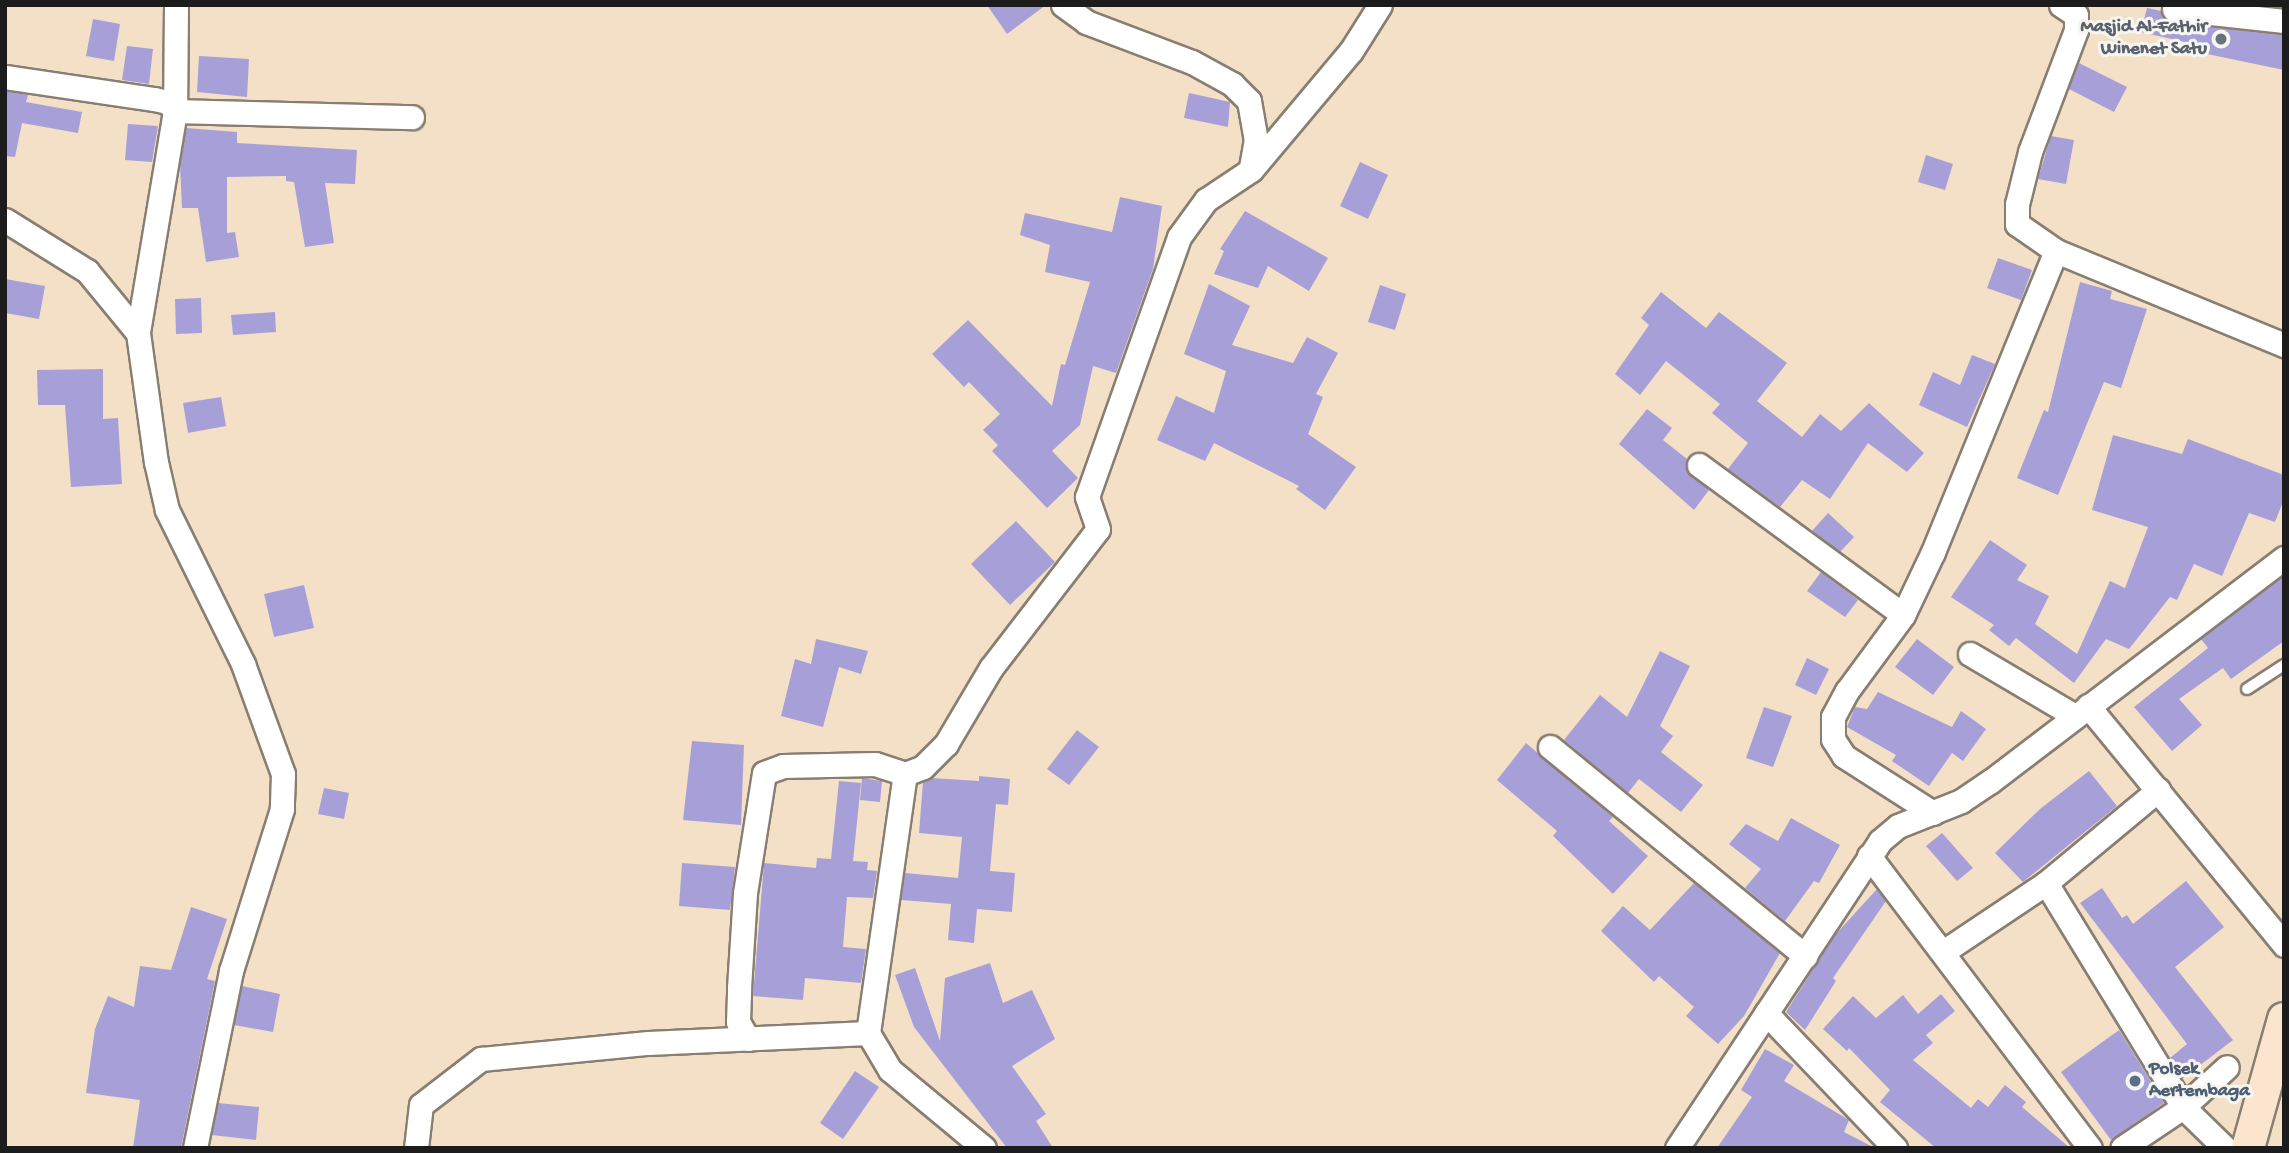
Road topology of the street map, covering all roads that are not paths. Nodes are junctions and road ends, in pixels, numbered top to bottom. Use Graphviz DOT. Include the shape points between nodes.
graph roads {
  1 [pos="176,5"];
  2 [pos="1063,5"];
  3 [pos="1380,5"];
  4 [pos="2061,5"];
  5 [pos="2174,9"];
  6 [pos="2284,21"];
  7 [pos="5,77"];
  8 [pos="175,111"];
  9 [pos="411,117"];
  10 [pos="1251,170"];
  11 [pos="5,220"];
  12 [pos="2056,251"];
  13 [pos="138,333"];
  14 [pos="2284,345"];
  15 [pos="1699,465"];
  16 [pos="2284,558"];
  17 [pos="1903,615"];
  18 [pos="1970,654"];
  19 [pos="2284,665"];
  20 [pos="2247,689"];
  21 [pos="2081,711"];
  22 [pos="1550,747"];
  23 [pos="905,774"];
  24 [pos="2158,790"];
  25 [pos="1933,813"];
  26 [pos="1869,856"];
  27 [pos="2046,883"];
  28 [pos="2284,945"];
  29 [pos="1943,952"];
  30 [pos="1805,956"];
  31 [pos="1766,1013"];
  32 [pos="2284,1019"];
  33 [pos="868,1033"];
  34 [pos="748,1039"];
  35 [pos="2227,1067"];
  36 [pos="2183,1107"];
  37 [pos="195,1148"];
  38 [pos="416,1148"];
  39 [pos="984,1148"];
  40 [pos="1677,1148"];
  41 [pos="1895,1148"];
  42 [pos="2090,1148"];
  43 [pos="2122,1148"];
  44 [pos="2225,1148"];
  45 [pos="2248,1148"];
  1 -- 8 [label="street"];
  2 -- 10 [label="street" via="1086,22 1192,62 1232,84 1249,101 1256,139"];
  3 -- 10 [label="street" via="1351,51"];
  4 -- 12 [label="street" via="2076,15 2076,30 2029,152 2016,216 2024,231"];
  5 -- 6 [label="street"];
  7 -- 8 [label="street" via="154,99 168,102"];
  8 -- 9 [label="street"];
  8 -- 13 [label="street"];
  10 -- 23 [label="street" via="1206,201 1179,237 1087,497 1098,529 991,668 946,744 923,767"];
  11 -- 13 [label="street" via="87,271"];
  12 -- 14 [label="street"];
  12 -- 17 [label="street"];
  13 -- 37 [label="street" via="167,510 243,664 283,775 282,809 231,971"];
  15 -- 17 [label="street"];
  16 -- 21 [label="street"];
  17 -- 25 [label="street" via="1846,691 1833,717 1833,739 1844,756"];
  18 -- 21 [label="street"];
  19 -- 20 [label="lane"];
  21 -- 24 [label="street"];
  21 -- 25 [label="street" via="1991,781"];
  22 -- 30 [label="street"];
  23 -- 33 [label="street"];
  23 -- 34 [label="street" via="875,764 783,766 764,773 746,879 740,975 738,1022"];
  24 -- 27 [label="street"];
  24 -- 28 [label="street"];
  25 -- 26 [label="street" via="1898,827"];
  26 -- 29 [label="street"];
  26 -- 30 [label="street"];
  27 -- 29 [label="street"];
  27 -- 36 [label="street"];
  29 -- 42 [label="street"];
  30 -- 31 [label="street"];
  31 -- 40 [label="street"];
  31 -- 41 [label="street"];
  32 -- 45 [label="street"];
  33 -- 34 [label="street"];
  33 -- 39 [label="street" via="890,1070"];
  34 -- 38 [label="street" via="648,1042 481,1059 421,1105"];
  35 -- 36 [label="street"];
  36 -- 43 [label="street"];
  36 -- 44 [label="street"];
}
